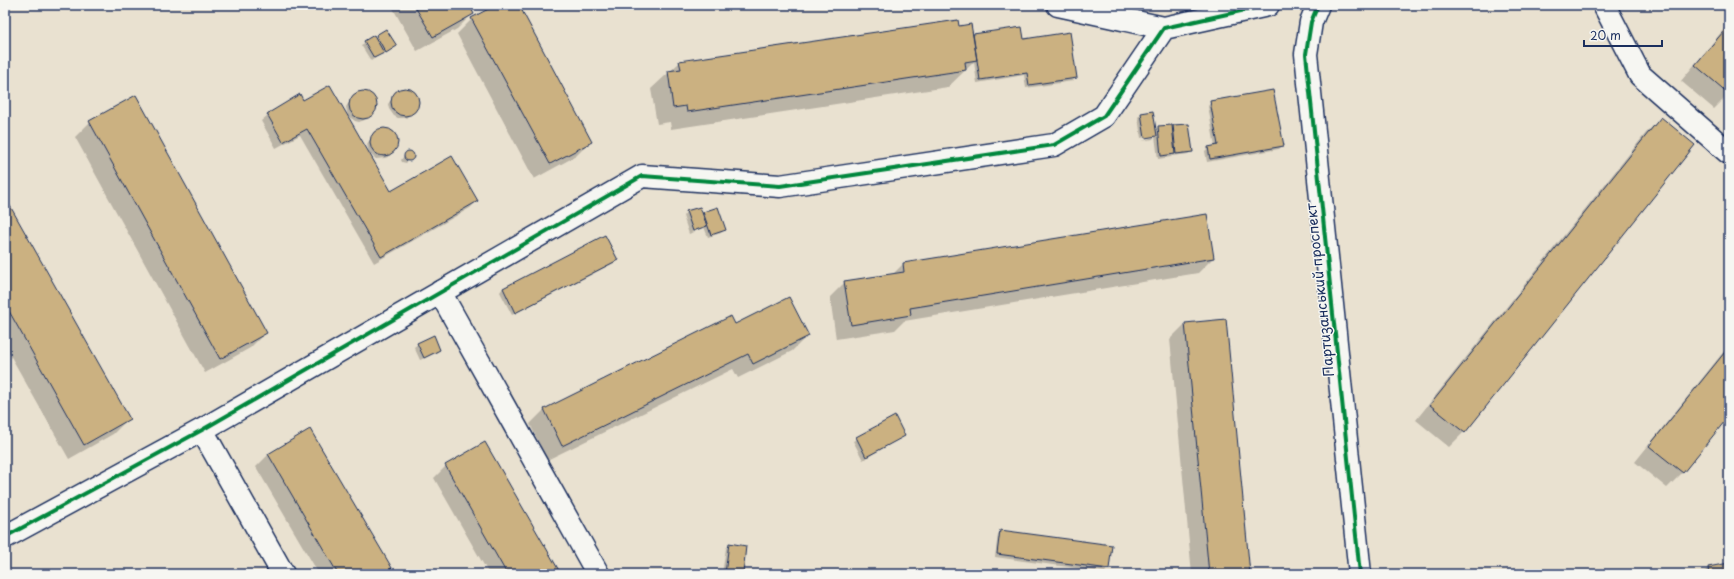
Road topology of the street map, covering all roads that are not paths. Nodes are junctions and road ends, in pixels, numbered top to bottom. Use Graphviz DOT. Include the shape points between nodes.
graph roads {
  1 [pos="1058,5"];
  2 [pos="1268,5"];
  3 [pos="1318,5"];
  4 [pos="1604,5"];
  5 [pos="1164,28"];
  6 [pos="1729,153"];
  7 [pos="440,292"];
  8 [pos="202,430"];
  9 [pos="5,537"];
  10 [pos="283,574"];
  11 [pos="598,574"];
  12 [pos="1360,574"];
  1 -- 5 [label="street"];
  2 -- 5 [label="street"];
  3 -- 12 [label="street, Партизанський проспект" via="1311,22 1306,54"];
  4 -- 6 [label="street" via="1640,75"];
  5 -- 7 [label="street" via="1104,116 1054,145 780,186 642,176"];
  7 -- 8 [label="street"];
  7 -- 11 [label="street"];
  8 -- 9 [label="street"];
  8 -- 10 [label="street"];
}
